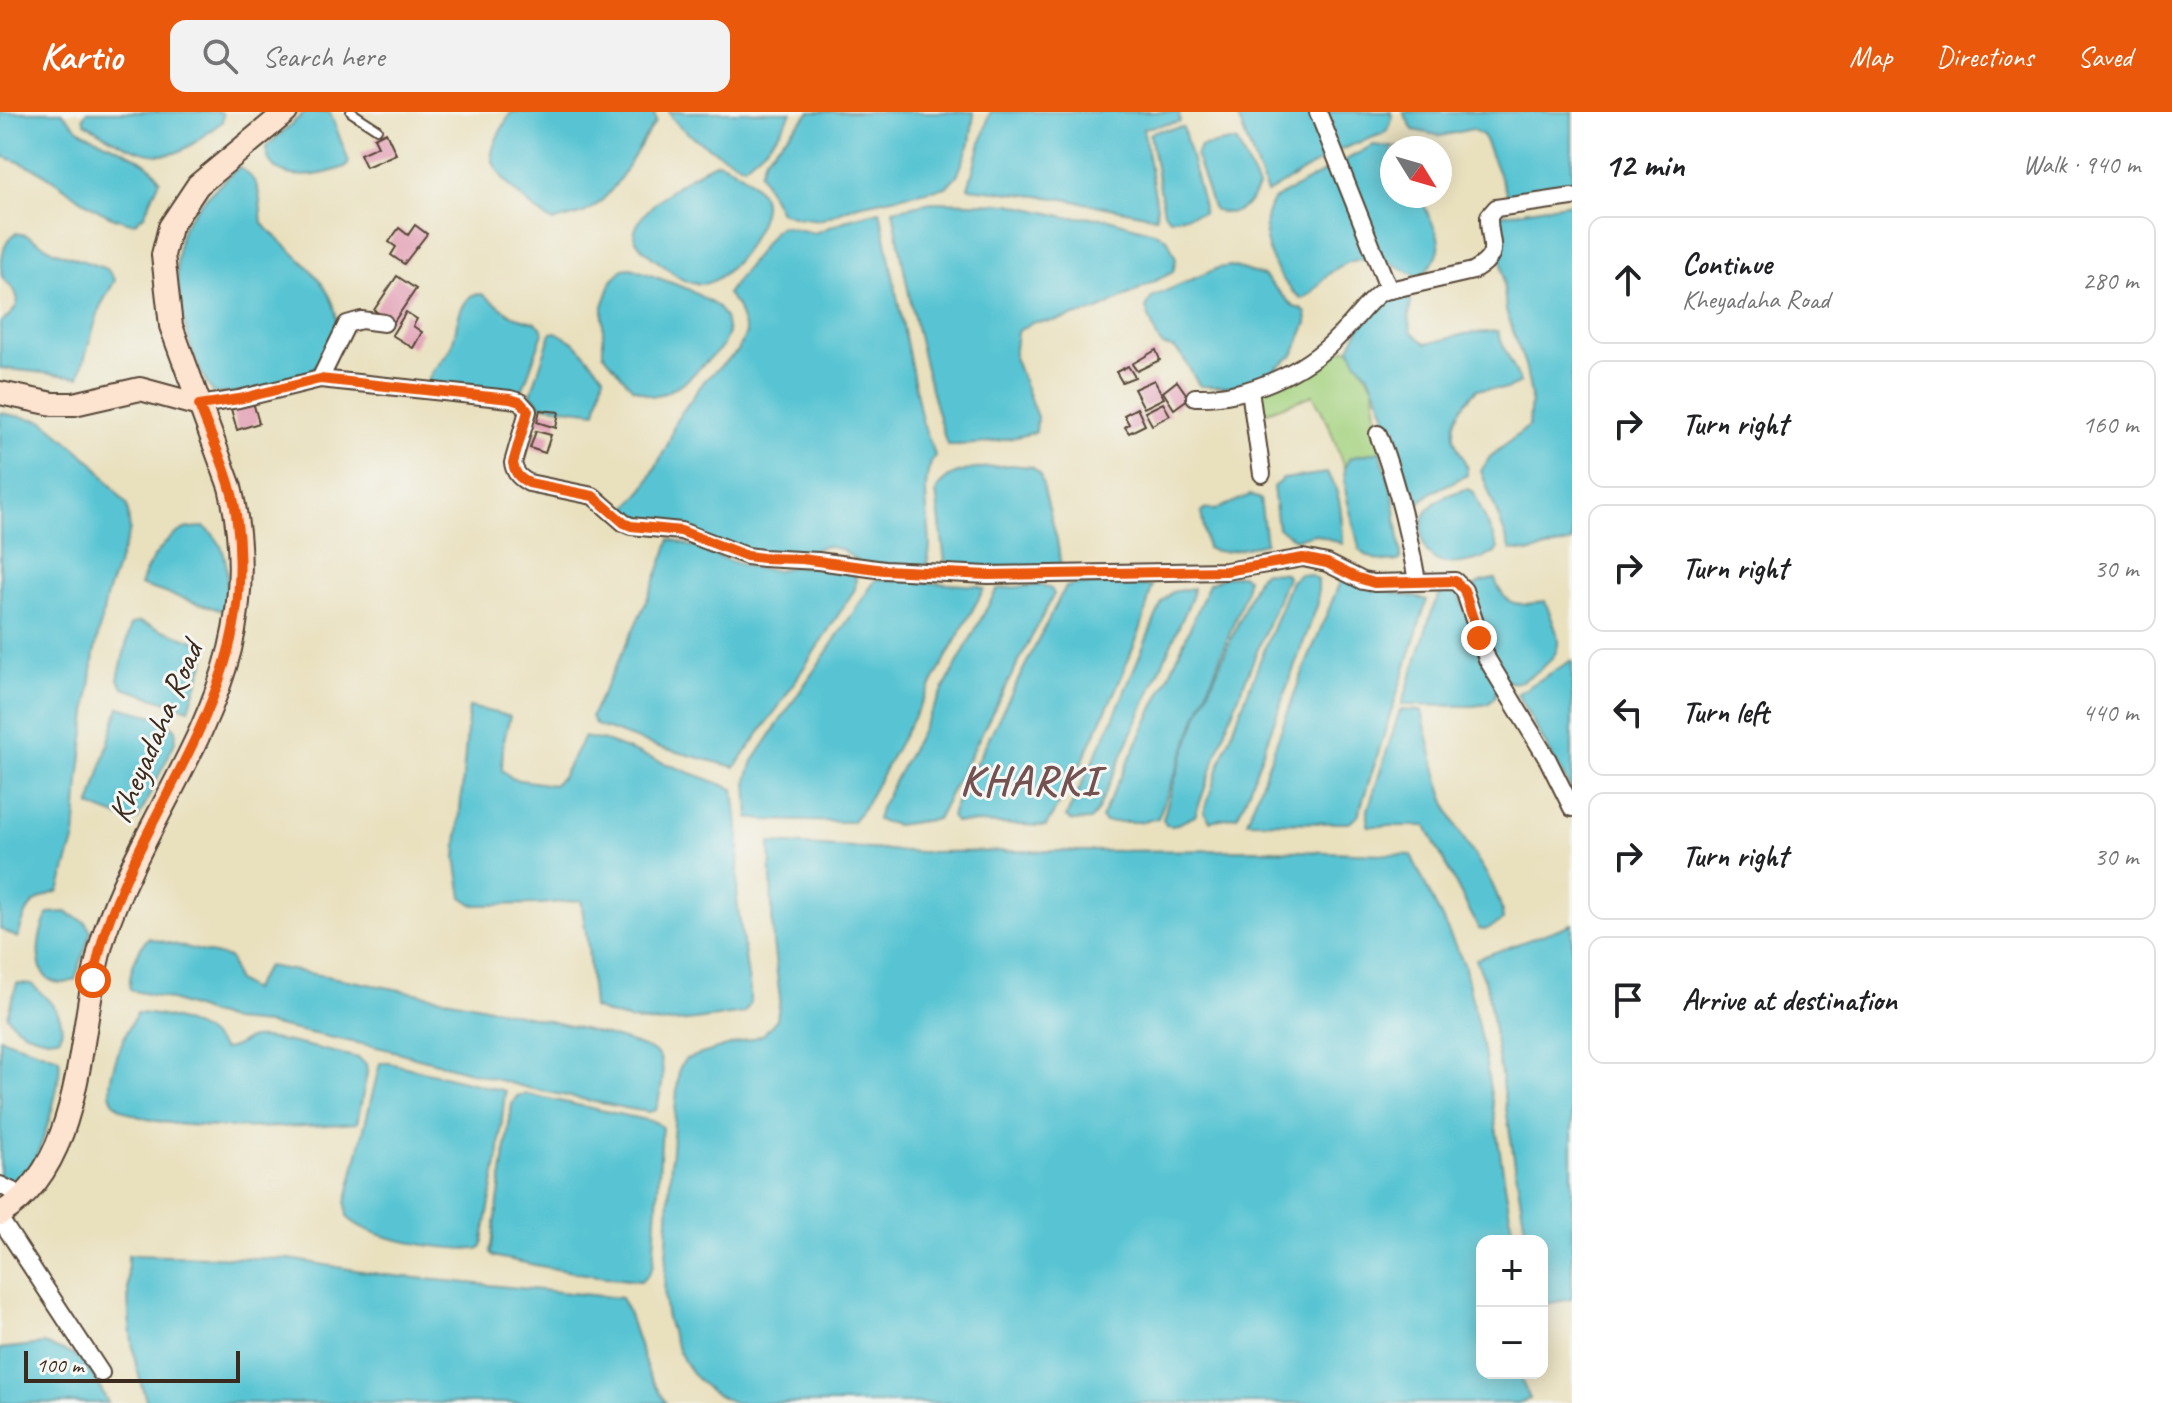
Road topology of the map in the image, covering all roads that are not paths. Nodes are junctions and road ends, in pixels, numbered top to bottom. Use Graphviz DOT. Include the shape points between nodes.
graph roads {
  1 [pos="286,112"];
  2 [pos="351,112"];
  3 [pos="1318,112"];
  4 [pos="377,129"];
  5 [pos="1572,197"];
  6 [pos="1389,290"];
  7 [pos="384,323"];
  8 [pos="320,379"];
  9 [pos="1250,390"];
  10 [pos="0,393"];
  11 [pos="1195,397"];
  12 [pos="199,405"];
  13 [pos="1378,434"];
  14 [pos="1262,474"];
  15 [pos="1417,581"];
  16 [pos="1572,808"];
  17 [pos="0,1185"];
  18 [pos="25,1197"];
  19 [pos="0,1216"];
  20 [pos="101,1373"];
  1 -- 12 [label="main road, Kheyadaha Road" via="198,185 170,227 163,255 165,290 171,326"];
  2 -- 4 [label="lane"];
  3 -- 6 [label="street"];
  5 -- 6 [label="street" via="1496,208 1489,216 1493,251 1483,265"];
  6 -- 9 [label="street" via="1372,299 1326,348"];
  7 -- 8 [label="street" via="347,324"];
  8 -- 12 [label="street"];
  8 -- 15 [label="street" via="520,402 528,411 513,463 521,478 593,496 631,526 681,531 747,556 988,575 1226,571 1303,558 1374,583"];
  9 -- 11 [label="street"];
  9 -- 14 [label="street"];
  10 -- 12 [label="main road" via="74,404 140,389"];
  12 -- 18 [label="main road, Kheyadaha Road" via="236,512 239,600 230,649 217,692 105,933 67,1119"];
  13 -- 15 [label="street" via="1405,516"];
  15 -- 16 [label="street" via="1462,585 1487,659"];
  17 -- 18 [label="street"];
  18 -- 19 [label="main road, Kheyadaha Road"];
  19 -- 20 [label="street"];
}
